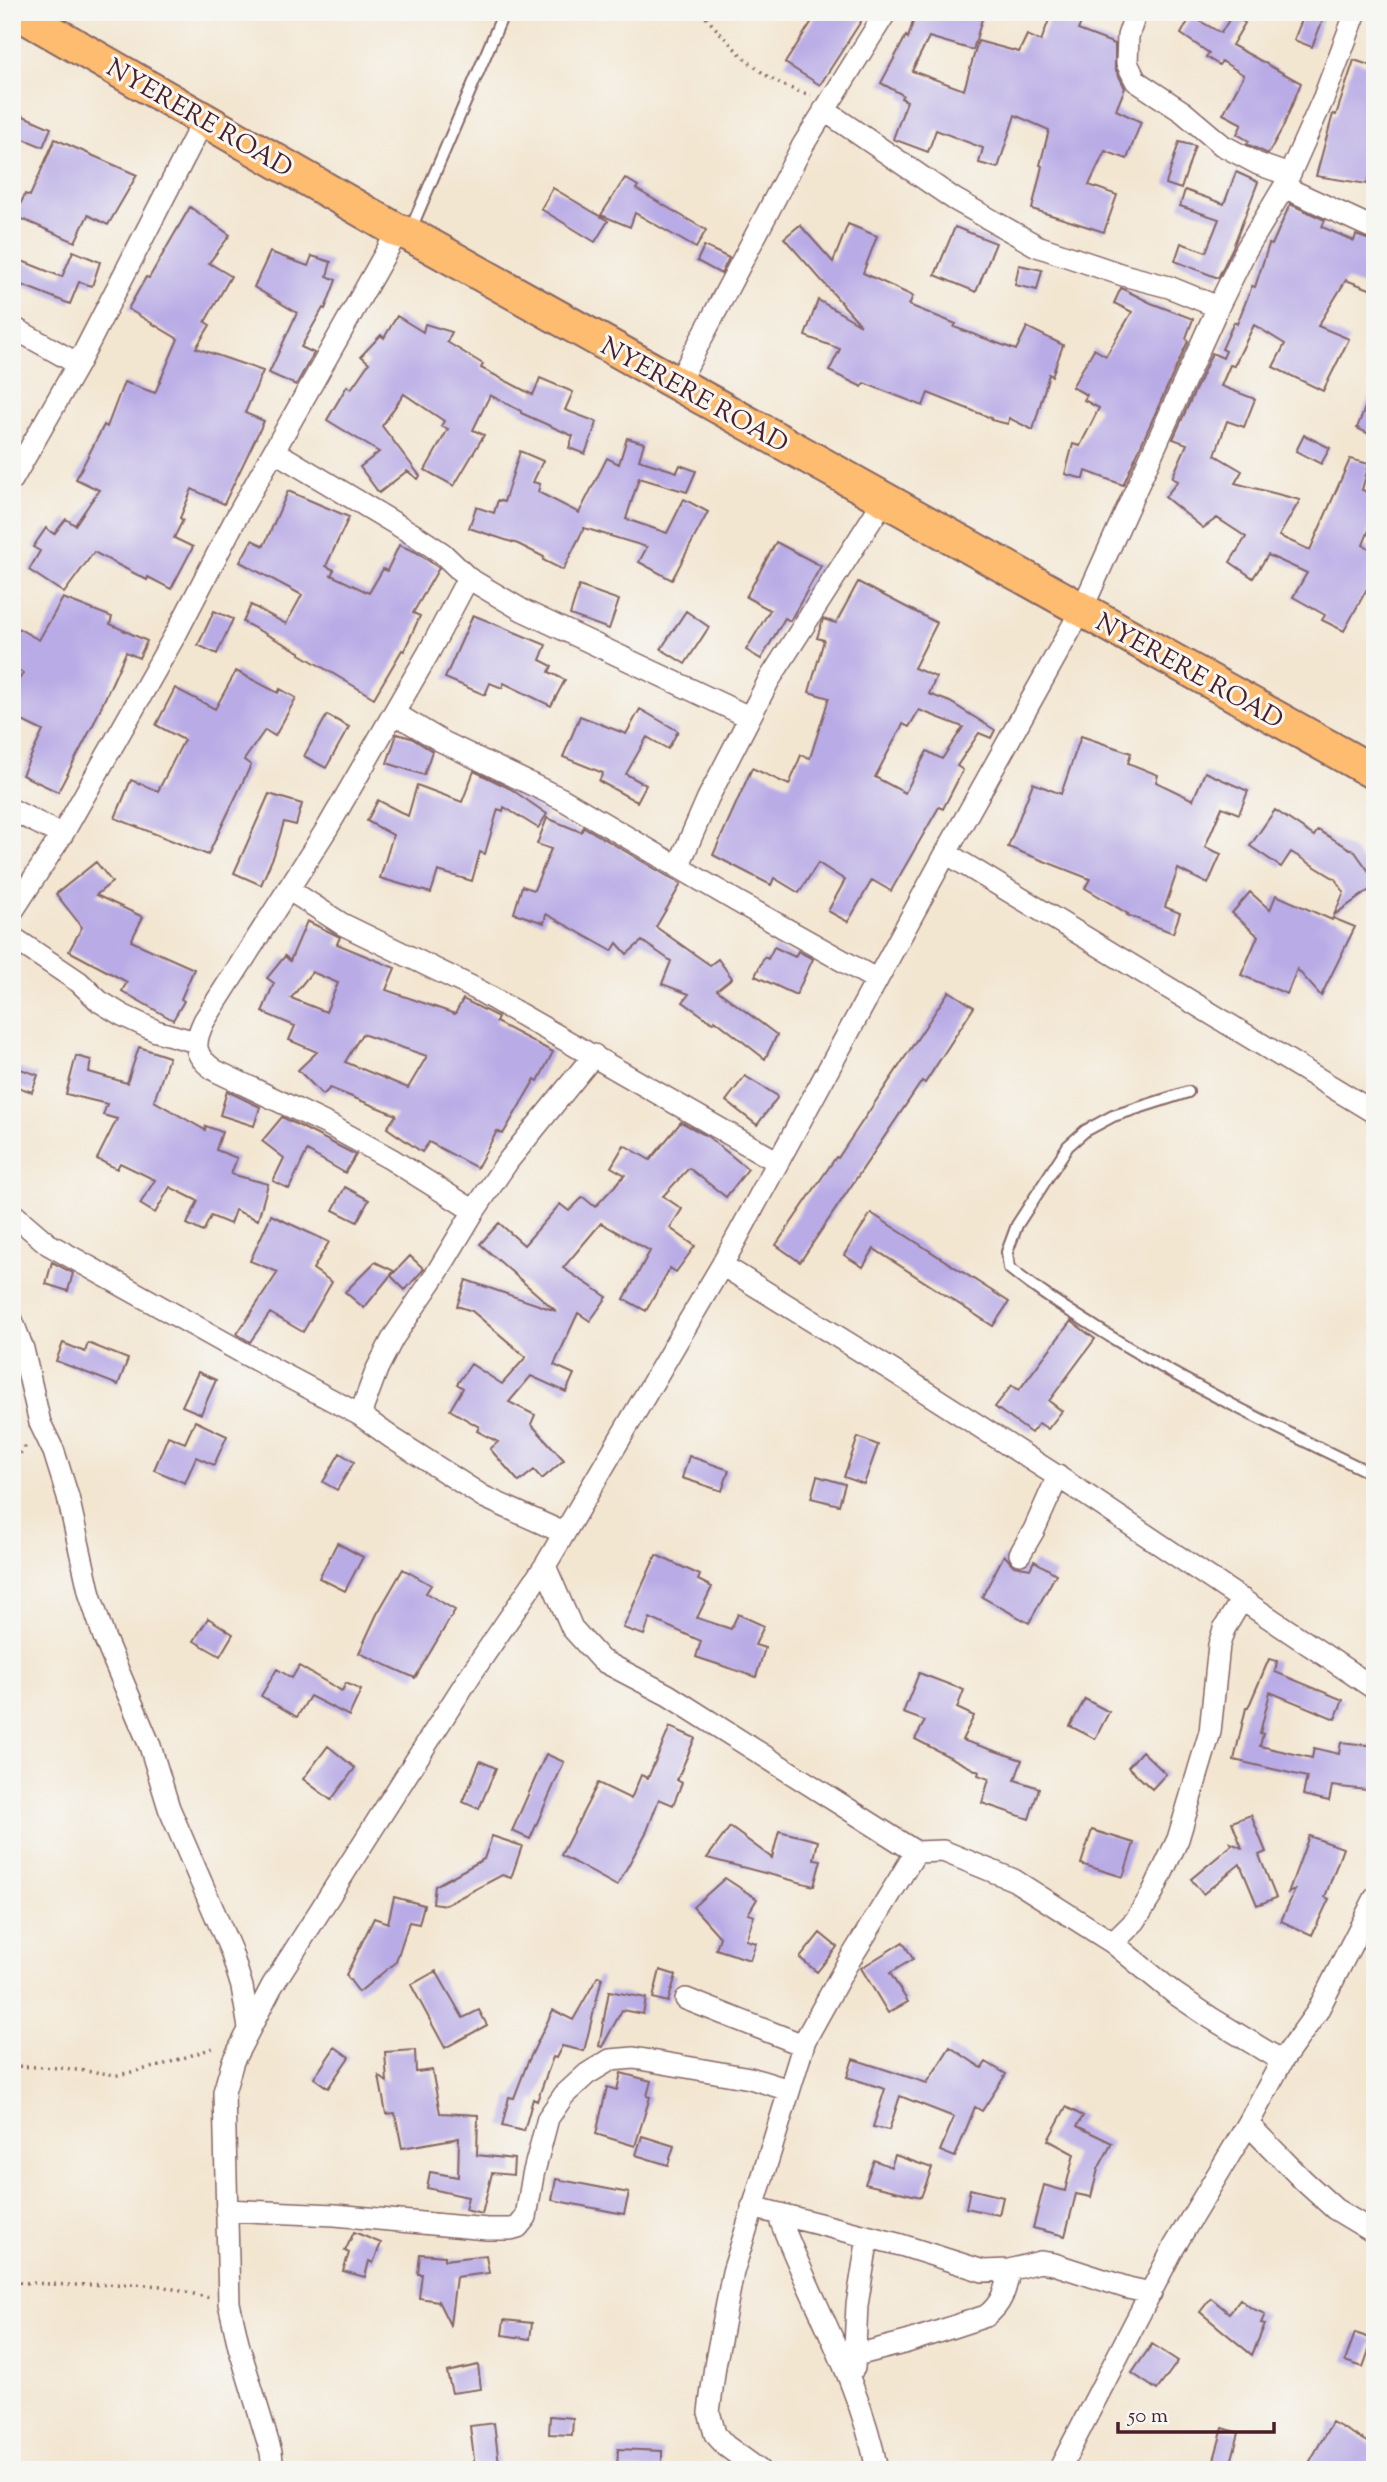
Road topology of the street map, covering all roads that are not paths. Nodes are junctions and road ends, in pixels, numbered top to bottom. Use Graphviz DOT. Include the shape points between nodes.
graph roads {
  1 [pos="17,12"];
  2 [pos="504,12"];
  3 [pos="886,12"];
  4 [pos="1136,12"];
  5 [pos="1356,12"];
  6 [pos="829,103"];
  7 [pos="204,119"];
  8 [pos="1287,181"];
  9 [pos="1375,229"];
  10 [pos="403,232"];
  11 [pos="1218,307"];
  12 [pos="12,327"];
  13 [pos="78,364"];
  14 [pos="677,385"];
  15 [pos="274,451"];
  16 [pos="12,480"];
  17 [pos="884,500"];
  18 [pos="468,578"];
  19 [pos="1082,609"];
  20 [pos="394,713"];
  21 [pos="749,718"];
  22 [pos="1375,772"];
  23 [pos="12,810"];
  24 [pos="62,835"];
  25 [pos="946,853"];
  26 [pos="678,867"];
  27 [pos="288,889"];
  28 [pos="12,912"];
  29 [pos="12,937"];
  30 [pos="877,980"];
  31 [pos="196,1042"];
  32 [pos="594,1055"];
  33 [pos="1188,1092"];
  34 [pos="1375,1112"];
  35 [pos="778,1162"];
  36 [pos="474,1211"];
  37 [pos="14,1219"];
  38 [pos="722,1265"];
  39 [pos="12,1320"];
  40 [pos="360,1415"];
  41 [pos="1375,1475"];
  42 [pos="1058,1476"];
  43 [pos="565,1533"];
  44 [pos="1020,1554"];
  45 [pos="545,1566"];
  46 [pos="1242,1599"];
  47 [pos="1375,1689"];
  48 [pos="916,1852"];
  49 [pos="1375,1898"];
  50 [pos="1113,1943"];
  51 [pos="686,2000"];
  52 [pos="247,2033"];
  53 [pos="803,2045"];
  54 [pos="1282,2061"];
  55 [pos="789,2090"];
  56 [pos="1248,2124"];
  57 [pos="752,2207"];
  58 [pos="226,2210"];
  59 [pos="778,2214"];
  60 [pos="1375,2233"];
  61 [pos="868,2237"];
  62 [pos="1009,2270"];
  63 [pos="1151,2293"];
  64 [pos="856,2355"];
  65 [pos="851,2384"];
  66 [pos="273,2470"];
  67 [pos="759,2470"];
  68 [pos="877,2470"];
  69 [pos="1059,2470"];
  1 -- 7 [label="highway, NYERERE ROAD"];
  2 -- 10 [label="lane"];
  3 -- 6 [label="street"];
  4 -- 8 [label="street" via="1128,36 1127,63 1136,81 1223,145"];
  5 -- 8 [label="street"];
  6 -- 11 [label="street" via="954,200 1037,246"];
  6 -- 14 [label="street"];
  7 -- 10 [label="highway, NYERERE ROAD"];
  7 -- 13 [label="street"];
  8 -- 9 [label="street"];
  8 -- 11 [label="street"];
  10 -- 14 [label="highway, NYERERE ROAD"];
  10 -- 15 [label="street"];
  11 -- 19 [label="street"];
  12 -- 13 [label="street"];
  13 -- 16 [label="street"];
  14 -- 17 [label="highway, NYERERE ROAD"];
  15 -- 18 [label="street" via="442,553"];
  15 -- 24 [label="street"];
  17 -- 19 [label="highway, NYERERE ROAD"];
  17 -- 21 [label="street"];
  18 -- 20 [label="street"];
  18 -- 21 [label="street" via="522,610"];
  19 -- 22 [label="highway, NYERERE ROAD"];
  19 -- 25 [label="street"];
  20 -- 26 [label="street" via="562,799"];
  20 -- 27 [label="street"];
  21 -- 26 [label="street"];
  23 -- 24 [label="street"];
  24 -- 28 [label="street"];
  25 -- 30 [label="street"];
  25 -- 34 [label="street"];
  26 -- 30 [label="street"];
  27 -- 31 [label="street" via="204,1021"];
  27 -- 32 [label="street" via="358,933 476,989"];
  29 -- 31 [label="street" via="122,1015"];
  30 -- 35 [label="street"];
  31 -- 36 [label="street" via="201,1059 216,1071 329,1125"];
  32 -- 35 [label="street"];
  32 -- 36 [label="street" via="508,1161"];
  33 -- 41 [label="lane" via="1114,1116 1068,1146 1017,1225 1007,1252 1009,1268 1032,1287 1185,1380"];
  35 -- 38 [label="street"];
  36 -- 40 [label="street" via="393,1338"];
  37 -- 40 [label="street" via="48,1244"];
  38 -- 42 [label="street"];
  38 -- 43 [label="street"];
  39 -- 52 [label="street" via="40,1423 68,1497 90,1595 150,1746 169,1808 231,1951 242,1986"];
  40 -- 43 [label="street" via="484,1496"];
  42 -- 44 [label="street"];
  42 -- 46 [label="street"];
  43 -- 45 [label="street"];
  45 -- 48 [label="street" via="572,1628 601,1660 668,1695"];
  45 -- 52 [label="street" via="390,1799"];
  46 -- 47 [label="street"];
  46 -- 50 [label="street" via="1219,1645 1210,1732 1178,1839 1151,1896"];
  48 -- 50 [label="street" via="943,1851 1014,1880"];
  48 -- 53 [label="street"];
  49 -- 54 [label="street" via="1317,2012"];
  50 -- 54 [label="street" via="1174,1993"];
  51 -- 53 [label="street"];
  52 -- 58 [label="street" via="225,2092"];
  53 -- 55 [label="street"];
  54 -- 56 [label="street"];
  55 -- 57 [label="street"];
  55 -- 58 [label="street" via="750,2078 634,2058 610,2060 564,2095 548,2118 526,2217 511,2229"];
  56 -- 60 [label="street" via="1335,2209"];
  56 -- 63 [label="street"];
  57 -- 59 [label="street"];
  57 -- 67 [label="street" via="733,2272 709,2412 715,2434"];
  58 -- 66 [label="street" via="229,2303"];
  59 -- 61 [label="street"];
  59 -- 65 [label="street"];
  61 -- 62 [label="street" via="983,2271"];
  61 -- 64 [label="street" via="857,2305"];
  62 -- 63 [label="street" via="1040,2262 1054,2264"];
  62 -- 64 [label="street" via="1003,2295 986,2316"];
  63 -- 69 [label="street"];
  64 -- 65 [label="street"];
  65 -- 68 [label="street" via="868,2427"];
}
